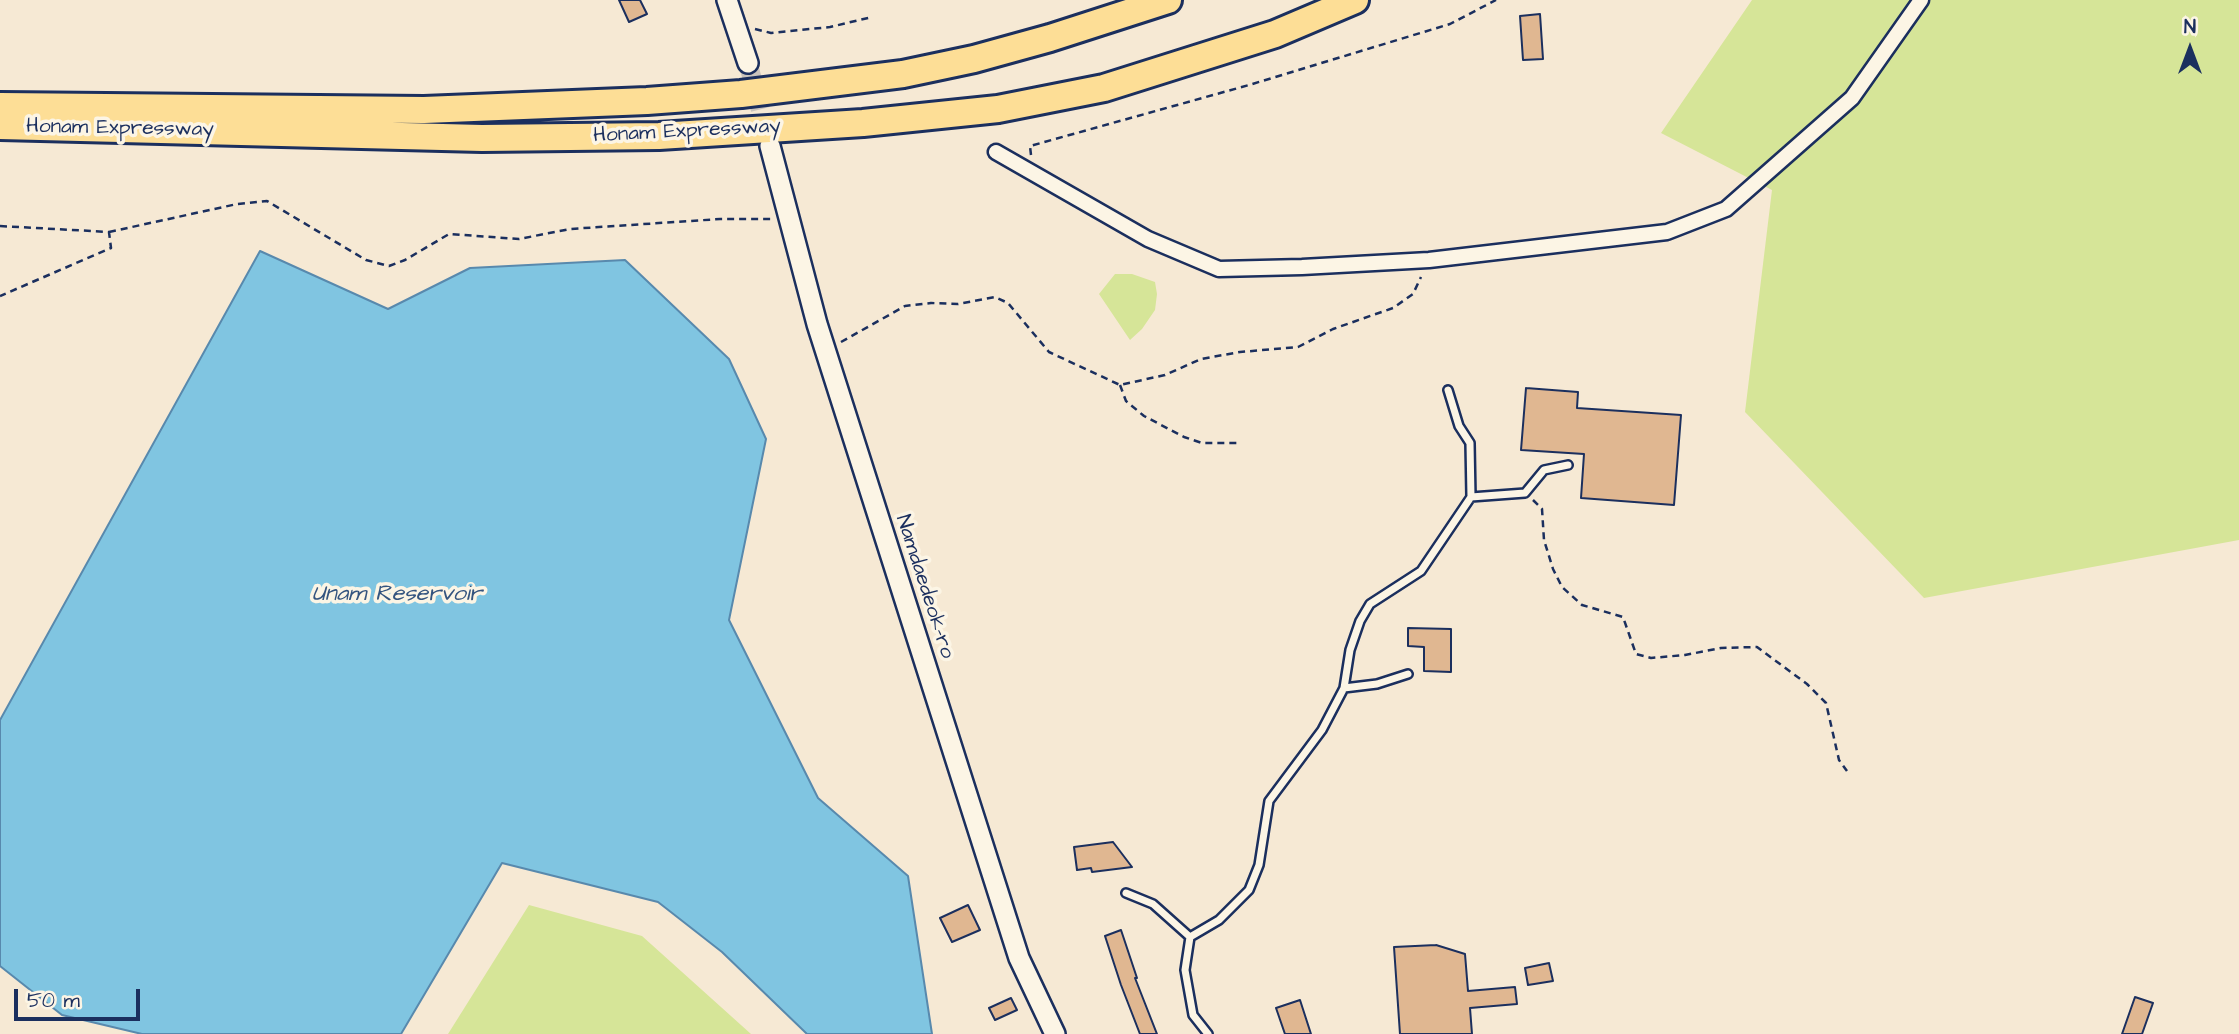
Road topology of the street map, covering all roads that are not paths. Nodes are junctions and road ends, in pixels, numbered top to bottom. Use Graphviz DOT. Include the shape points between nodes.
graph roads {
  1 [pos="727,0"];
  2 [pos="1168,0"];
  3 [pos="1355,0"];
  4 [pos="1922,0"];
  5 [pos="748,63"];
  6 [pos="0,106"];
  7 [pos="0,126"];
  8 [pos="92,128"];
  9 [pos="0,133"];
  10 [pos="770,146"];
  11 [pos="996,152"];
  12 [pos="1448,390"];
  13 [pos="1568,465"];
  14 [pos="1471,497"];
  15 [pos="1408,674"];
  16 [pos="1344,688"];
  17 [pos="1126,892"];
  18 [pos="1190,937"];
  19 [pos="1055,1034"];
  20 [pos="1208,1034"];
  1 -- 5 [label="main road"];
  2 -- 6 [label="highway, Honam Expressway" via="1050,38 915,72 741,94 424,110"];
  3 -- 8 [label="highway, Honam Expressway" via="1275,34 1104,88 998,108 863,123 659,136 482,138"];
  4 -- 11 [label="street" via="1852,99 1726,209 1667,232 1429,260 1219,269 1148,239"];
  7 -- 8 [label="highway, Honam Expressway"];
  8 -- 9 [label="highway"];
  10 -- 19 [label="main road, Namdaedeok-ro" via="825,349 1019,958"];
  12 -- 14 [label="lane" via="1459,426 1470,443"];
  13 -- 14 [label="lane" via="1545,470 1525,493"];
  14 -- 16 [label="lane" via="1421,571 1370,604 1350,650"];
  15 -- 16 [label="lane"];
  16 -- 18 [label="lane" via="1322,730 1269,801 1259,865 1249,890 1219,920"];
  17 -- 18 [label="lane" via="1153,904"];
  18 -- 20 [label="lane" via="1185,970 1193,1015"];
}
